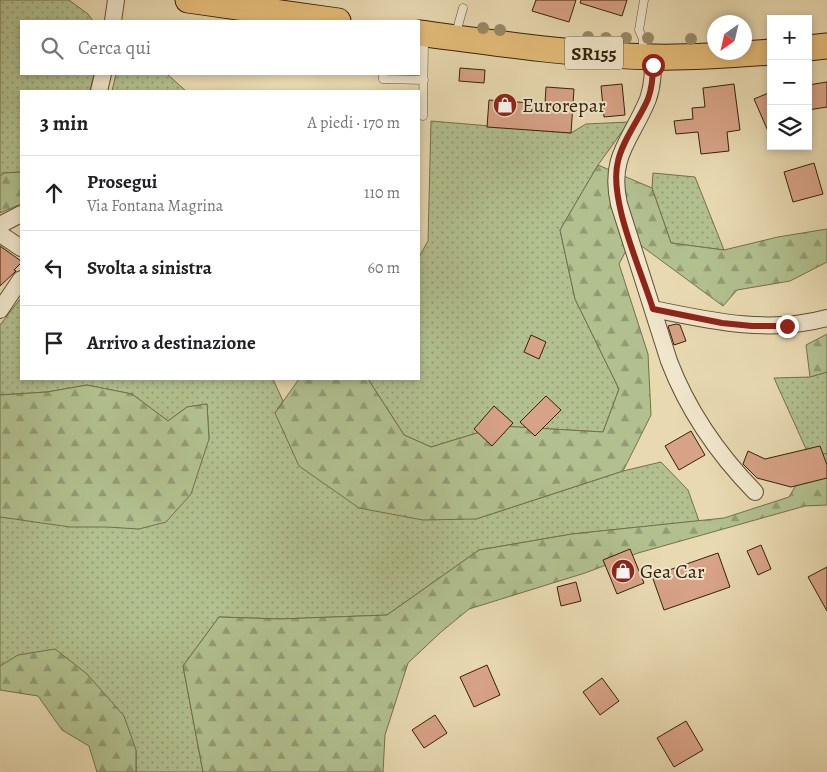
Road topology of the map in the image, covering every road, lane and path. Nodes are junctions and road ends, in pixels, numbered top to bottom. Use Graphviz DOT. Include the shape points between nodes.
graph roads {
  1 [pos="116,0"];
  2 [pos="188,0"];
  3 [pos="644,0"];
  4 [pos="463,8"];
  5 [pos="113,20"];
  6 [pos="331,20"];
  7 [pos="421,33"];
  8 [pos="454,38"];
  9 [pos="827,46"];
  10 [pos="812,48"];
  11 [pos="767,52"];
  12 [pos="648,56"];
  13 [pos="104,75"];
  14 [pos="383,75"];
  15 [pos="424,80"];
  16 [pos="99,90"];
  17 [pos="423,116"];
  18 [pos="20,215"];
  19 [pos="0,225"];
  20 [pos="0,234"];
  21 [pos="20,247"];
  22 [pos="20,280"];
  23 [pos="653,309"];
  24 [pos="0,310"];
  25 [pos="827,318"];
  26 [pos="755,492"];
  1 -- 5 [label="street"];
  2 -- 6 [label="main road"];
  3 -- 12 [label="lane" via="639,30"];
  4 -- 8 [label="lane"];
  7 -- 8 [label="main road, SR155"];
  7 -- 15 [label="lane"];
  8 -- 12 [label="main road, SR155"];
  9 -- 10 [label="main road"];
  11 -- 12 [label="main road, SR155"];
  12 -- 23 [label="street" via="652,82 621,153 616,183 621,211"];
  13 -- 16 [label="street"];
  14 -- 15 [label="lane" via="383,79"];
  15 -- 17 [label="lane"];
  18 -- 19 [label="street"];
  20 -- 21 [label="street"];
  22 -- 24 [label="street"];
  23 -- 25 [label="street" via="752,326 787,326"];
  23 -- 26 [label="street" via="669,361 689,406 725,459"];
}
